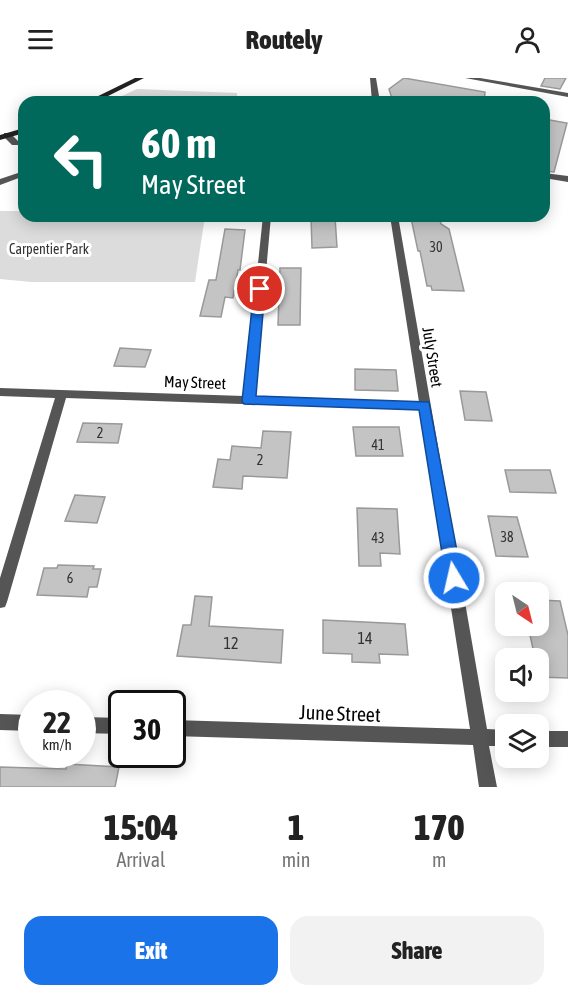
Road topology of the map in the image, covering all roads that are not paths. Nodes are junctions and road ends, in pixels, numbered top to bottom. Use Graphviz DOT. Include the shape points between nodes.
graph roads {
  1 [pos="141,78"];
  2 [pos="373,78"];
  3 [pos="468,78"];
  4 [pos="484,79"];
  5 [pos="568,95"];
  6 [pos="103,96"];
  7 [pos="375,96"];
  8 [pos="4,137"];
  9 [pos="15,142"];
  10 [pos="550,175"];
  11 [pos="18,176"];
  12 [pos="568,179"];
  13 [pos="0,182"];
  14 [pos="266,222"];
  15 [pos="395,222"];
  16 [pos="0,392"];
  17 [pos="62,393"];
  18 [pos="249,401"];
  19 [pos="424,406"];
  20 [pos="0,602"];
  21 [pos="0,722"];
  22 [pos="18,723"];
  23 [pos="186,728"];
  24 [pos="480,738"];
  25 [pos="495,738"];
  26 [pos="549,739"];
  27 [pos="568,739"];
  28 [pos="488,787"];
  1 -- 6 [label="street"];
  2 -- 7 [label="street"];
  3 -- 4 [label="street"];
  4 -- 5 [label="street"];
  8 -- 9 [label="street"];
  10 -- 12 [label="street"];
  11 -- 13 [label="street"];
  14 -- 18 [label="street"];
  15 -- 19 [label="street, July Street"];
  16 -- 17 [label="street, May Street"];
  17 -- 18 [label="street, May Street"];
  17 -- 20 [label="street"];
  18 -- 19 [label="street, May Street"];
  19 -- 24 [label="street, July Street"];
  21 -- 22 [label="street"];
  23 -- 24 [label="street, June Street"];
  24 -- 25 [label="street, June Street"];
  24 -- 28 [label="street, July Street"];
  26 -- 27 [label="street"];
}
